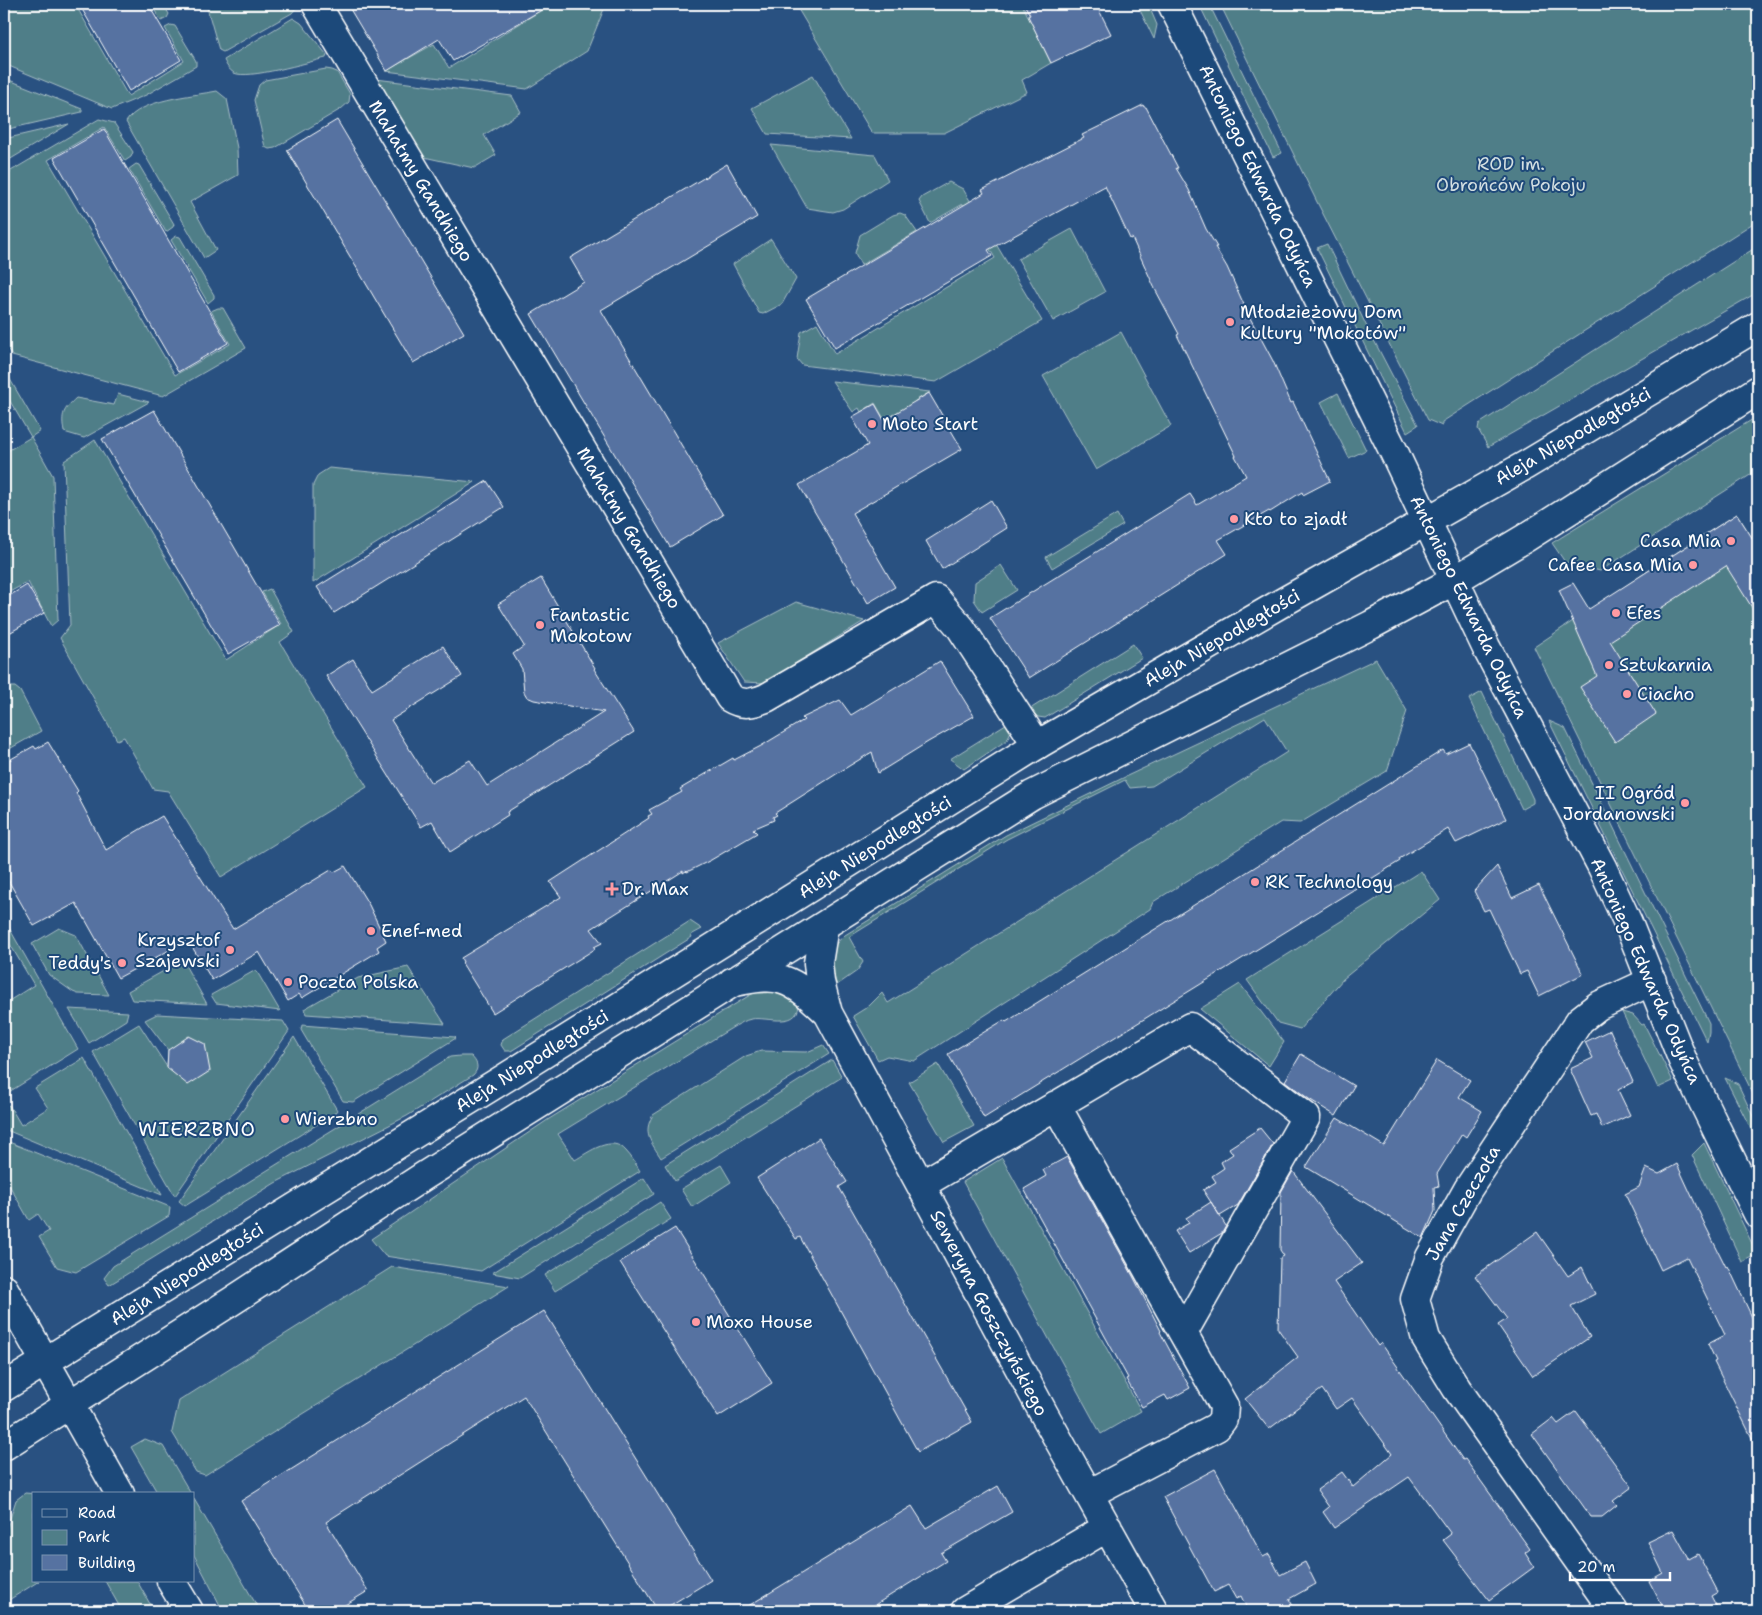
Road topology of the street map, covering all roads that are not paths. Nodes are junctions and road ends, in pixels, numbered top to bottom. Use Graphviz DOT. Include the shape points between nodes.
graph roads {
  1 [pos="316,4"];
  2 [pos="1172,4"];
  3 [pos="1758,326"];
  4 [pos="1758,390"];
  5 [pos="1427,521"];
  6 [pos="1455,580"];
  7 [pos="1038,745"];
  8 [pos="824,926"];
  9 [pos="1652,981"];
  10 [pos="732,982"];
  11 [pos="828,1013"];
  12 [pos="1056,1105"];
  13 [pos="921,1185"];
  14 [pos="1758,1214"];
  15 [pos="4,1289"];
  16 [pos="1183,1332"];
  17 [pos="45,1362"];
  18 [pos="4,1387"];
  19 [pos="68,1405"];
  20 [pos="4,1446"];
  21 [pos="119,1492"];
  22 [pos="1089,1494"];
  23 [pos="1108,1527"];
  24 [pos="172,1582"];
  25 [pos="189,1611"];
  26 [pos="965,1611"];
  27 [pos="1154,1611"];
  28 [pos="1614,1611"];
  1 -- 7 [label="street, Mahatmy Gandhiego" via="730,698 742,704 766,698 936,599 961,628"];
  2 -- 5 [label="street, Antoniego Edwarda Odyńca"];
  3 -- 5 [label="street, Aleja Niepodległości"];
  4 -- 6 [label="street"];
  5 -- 6 [label="street, Antoniego Edwarda Odyńca"];
  5 -- 7 [label="street, Aleja Niepodległości"];
  6 -- 8 [label="street" via="1032,795"];
  6 -- 9 [label="street, Antoniego Edwarda Odyńca" via="1486,647 1602,867"];
  7 -- 17 [label="street, Aleja Niepodległości"];
  8 -- 10 [label="street"];
  8 -- 11 [label="street, Seweryna Goszczyńskiego" via="818,963"];
  9 -- 14 [label="street, Antoniego Edwarda Odyńca" via="1683,1061"];
  9 -- 28 [label="street, Jana Czeczota" via="1598,1006 1580,1020 1468,1189 1430,1257 1415,1299 1426,1339 1457,1389"];
  10 -- 11 [label="street, Seweryna Goszczyńskiego" via="783,979"];
  10 -- 19 [label="street"];
  11 -- 13 [label="street, Seweryna Goszczyńskiego"];
  12 -- 13 [label="street"];
  12 -- 16 [label="street"];
  12 -- 16 [label="street" via="1190,1027 1306,1117"];
  13 -- 22 [label="street, Seweryna Goszczyńskiego"];
  15 -- 17 [label="street"];
  16 -- 22 [label="street" via="1224,1406 1221,1423"];
  17 -- 18 [label="street, Aleja Niepodległości"];
  17 -- 19 [label="street"];
  19 -- 20 [label="street"];
  19 -- 21 [label="street"];
  22 -- 23 [label="street, Seweryna Goszczyńskiego"];
  23 -- 26 [label="street"];
  23 -- 27 [label="street, Seweryna Goszczyńskiego"];
  24 -- 25 [label="street"];
}
